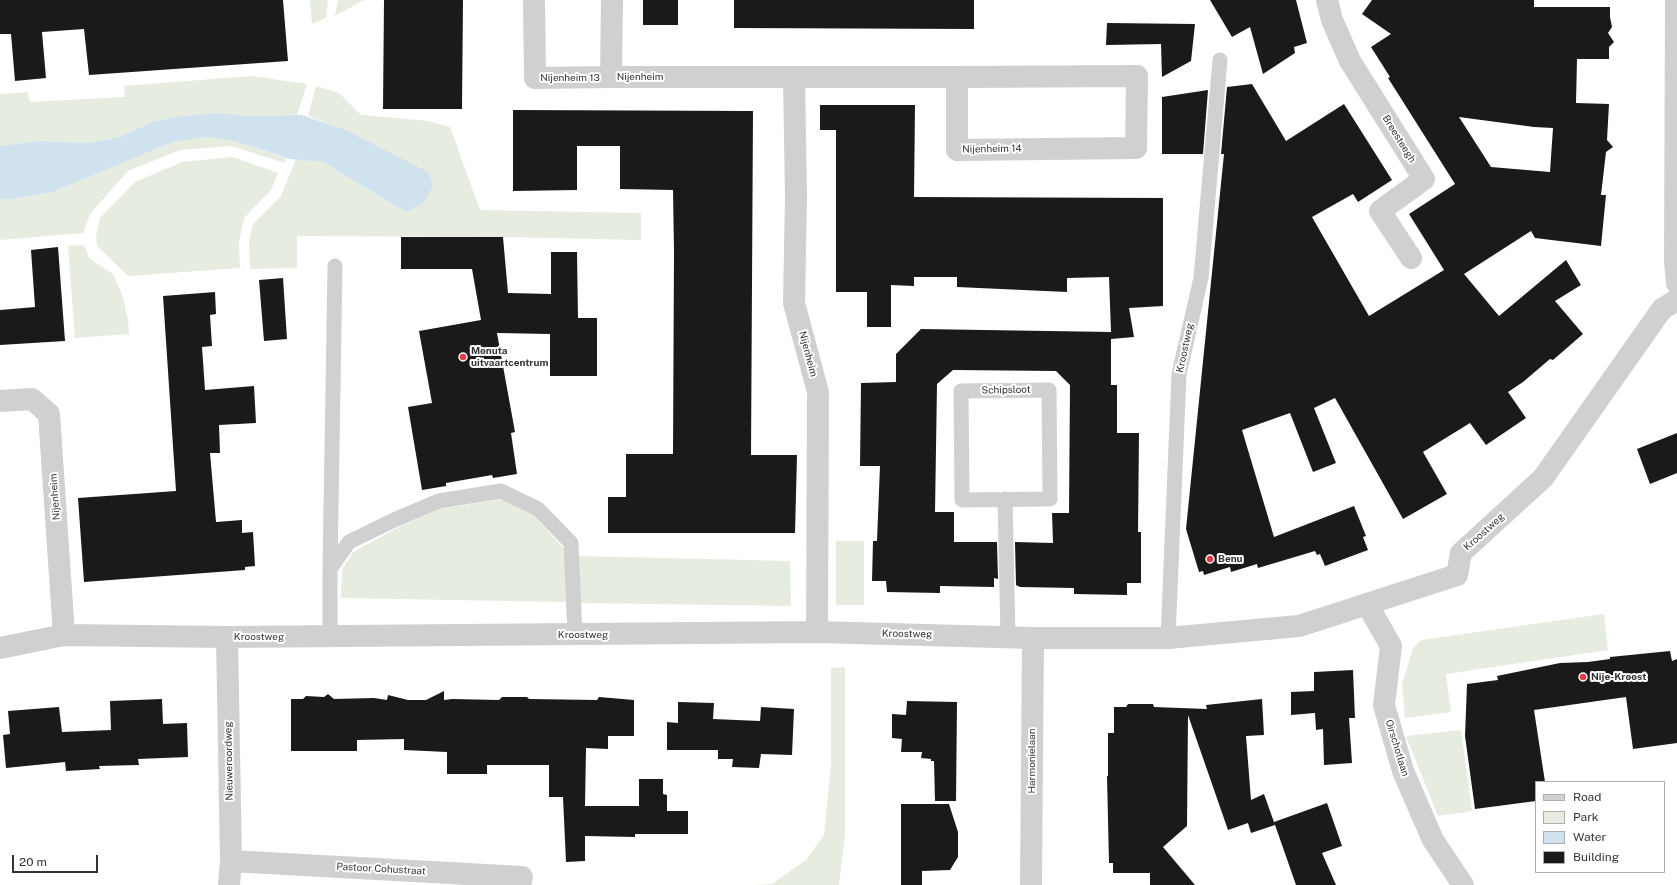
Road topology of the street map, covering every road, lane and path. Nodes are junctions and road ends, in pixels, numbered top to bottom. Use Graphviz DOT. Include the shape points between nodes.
graph roads {
  1 [pos="534,0"];
  2 [pos="612,0"];
  3 [pos="1327,0"];
  4 [pos="1676,0"];
  5 [pos="1220,60"];
  6 [pos="611,77"];
  7 [pos="794,77"];
  8 [pos="957,77"];
  9 [pos="1411,258"];
  10 [pos="335,266"];
  11 [pos="1677,283"];
  12 [pos="1677,300"];
  13 [pos="0,401"];
  14 [pos="1005,499"];
  15 [pos="330,569"];
  16 [pos="1367,604"];
  17 [pos="817,632"];
  18 [pos="64,635"];
  19 [pos="575,635"];
  20 [pos="330,636"];
  21 [pos="227,637"];
  22 [pos="1008,637"];
  23 [pos="1033,638"];
  24 [pos="1168,638"];
  25 [pos="0,648"];
  26 [pos="231,861"];
  27 [pos="228,885"];
  28 [pos="520,885"];
  29 [pos="1031,885"];
  30 [pos="1463,885"];
  1 -- 6 [label="street, Nijenheim 13" via="535,78"];
  2 -- 6 [label="street, Nijenheim"];
  3 -- 9 [label="street, Breesteegh" via="1332,20 1350,61 1424,179 1380,211"];
  4 -- 11 [label="street" via="1674,263"];
  5 -- 24 [label="lane, Kroostweg" via="1201,278 1179,374"];
  6 -- 7 [label="street, Nijenheim"];
  7 -- 8 [label="street, Nijenheim"];
  7 -- 17 [label="street, Nijenheim" via="794,303 818,392"];
  8 -- 8 [label="street, Nijenheim 14" via="958,150 1136,148 1137,76"];
  10 -- 15 [label="lane"];
  12 -- 16 [label="street, Kroostweg" via="1662,309 1544,478 1461,553 1457,575"];
  13 -- 18 [label="street, Nijenheim" via="32,399 49,414"];
  14 -- 14 [label="lane, Schipsloot" via="1050,499 1049,390 961,391 962,500"];
  14 -- 22 [label="lane"];
  15 -- 19 [label="lane" via="349,542 394,520 439,501 502,491 538,510 572,543"];
  15 -- 20 [label="lane"];
  16 -- 24 [label="street, Kroostweg" via="1299,626"];
  16 -- 30 [label="street, Oirschotlaan" via="1391,646 1384,705 1403,771 1433,840"];
  17 -- 19 [label="street, Kroostweg"];
  17 -- 22 [label="street, Kroostweg"];
  18 -- 21 [label="street, Kroostweg"];
  18 -- 25 [label="street, Kroostweg"];
  19 -- 20 [label="street, Kroostweg"];
  20 -- 21 [label="street, Kroostweg"];
  21 -- 26 [label="street, Nieuweroordweg"];
  22 -- 23 [label="street, Kroostweg"];
  23 -- 24 [label="street, Kroostweg"];
  23 -- 29 [label="street, Harmonielaan"];
  26 -- 27 [label="street, Nieuweroordweg"];
  26 -- 28 [label="street, Pastoor Cohustraat" via="522,877"];
}
